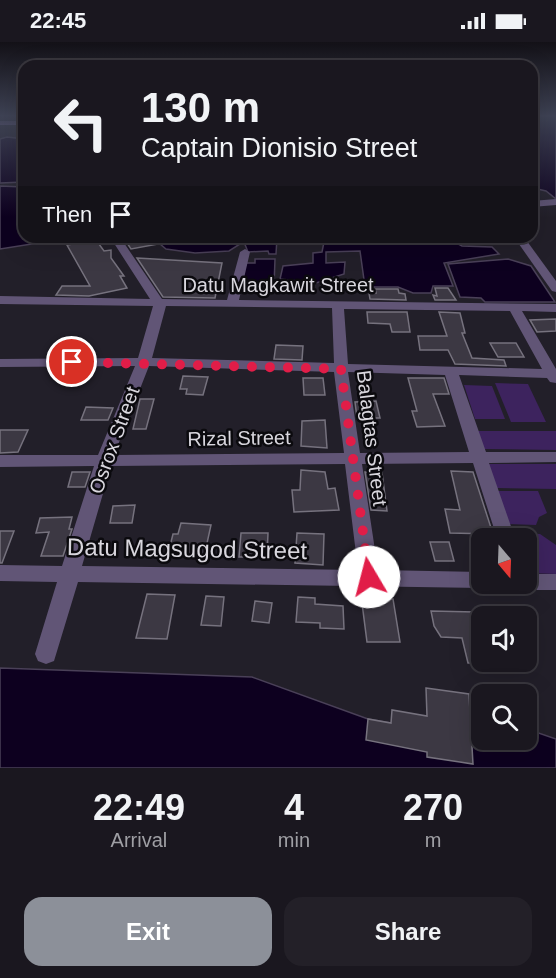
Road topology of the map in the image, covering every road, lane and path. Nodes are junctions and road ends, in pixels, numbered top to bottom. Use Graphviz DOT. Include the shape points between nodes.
graph roads {
  1 [pos="556,202"];
  2 [pos="538,204"];
  3 [pos="119,243"];
  4 [pos="523,243"];
  5 [pos="245,252"];
  6 [pos="556,289"];
  7 [pos="0,300"];
  8 [pos="232,303"];
  9 [pos="160,304"];
  10 [pos="338,304"];
  11 [pos="513,306"];
  12 [pos="556,308"];
  13 [pos="144,362"];
  14 [pos="0,363"];
  15 [pos="341,369"];
  16 [pos="451,373"];
  17 [pos="555,377"];
  18 [pos="479,457"];
  19 [pos="556,457"];
  20 [pos="352,458"];
  21 [pos="104,460"];
  22 [pos="0,461"];
  23 [pos="503,528"];
  24 [pos="0,573"];
  25 [pos="71,573"];
  26 [pos="369,577"];
  27 [pos="471,580"];
  28 [pos="537,582"];
  29 [pos="556,582"];
  30 [pos="46,654"];
  1 -- 2 [label="street"];
  3 -- 9 [label="street"];
  4 -- 6 [label="street"];
  5 -- 8 [label="street"];
  7 -- 9 [label="street, Datu Magkawit Street"];
  8 -- 9 [label="street, Datu Magkawit Street"];
  8 -- 10 [label="street, Datu Magkawit Street"];
  9 -- 13 [label="street, Osrox Street"];
  10 -- 11 [label="street, Datu Magkawit Street"];
  10 -- 15 [label="street, Balagtas Street"];
  11 -- 12 [label="street, Datu Magkawit Street"];
  11 -- 17 [label="street"];
  13 -- 14 [label="street"];
  13 -- 15 [label="street"];
  13 -- 21 [label="street, Osrox Street"];
  15 -- 16 [label="street"];
  15 -- 20 [label="street, Balagtas Street"];
  16 -- 17 [label="street"];
  16 -- 18 [label="street"];
  18 -- 19 [label="street, Rizal Street"];
  18 -- 20 [label="street, Rizal Street"];
  18 -- 23 [label="street"];
  20 -- 21 [label="street, Rizal Street"];
  20 -- 26 [label="street, Balagtas Street"];
  21 -- 22 [label="street, Rizal Street"];
  21 -- 25 [label="street, Osrox Street"];
  24 -- 25 [label="street, Datu Magsugod Street"];
  25 -- 26 [label="street, Datu Magsugod Street"];
  25 -- 30 [label="street, Osrox Street"];
  26 -- 27 [label="street, Datu Magsugod Street"];
  28 -- 29 [label="street"];
}
